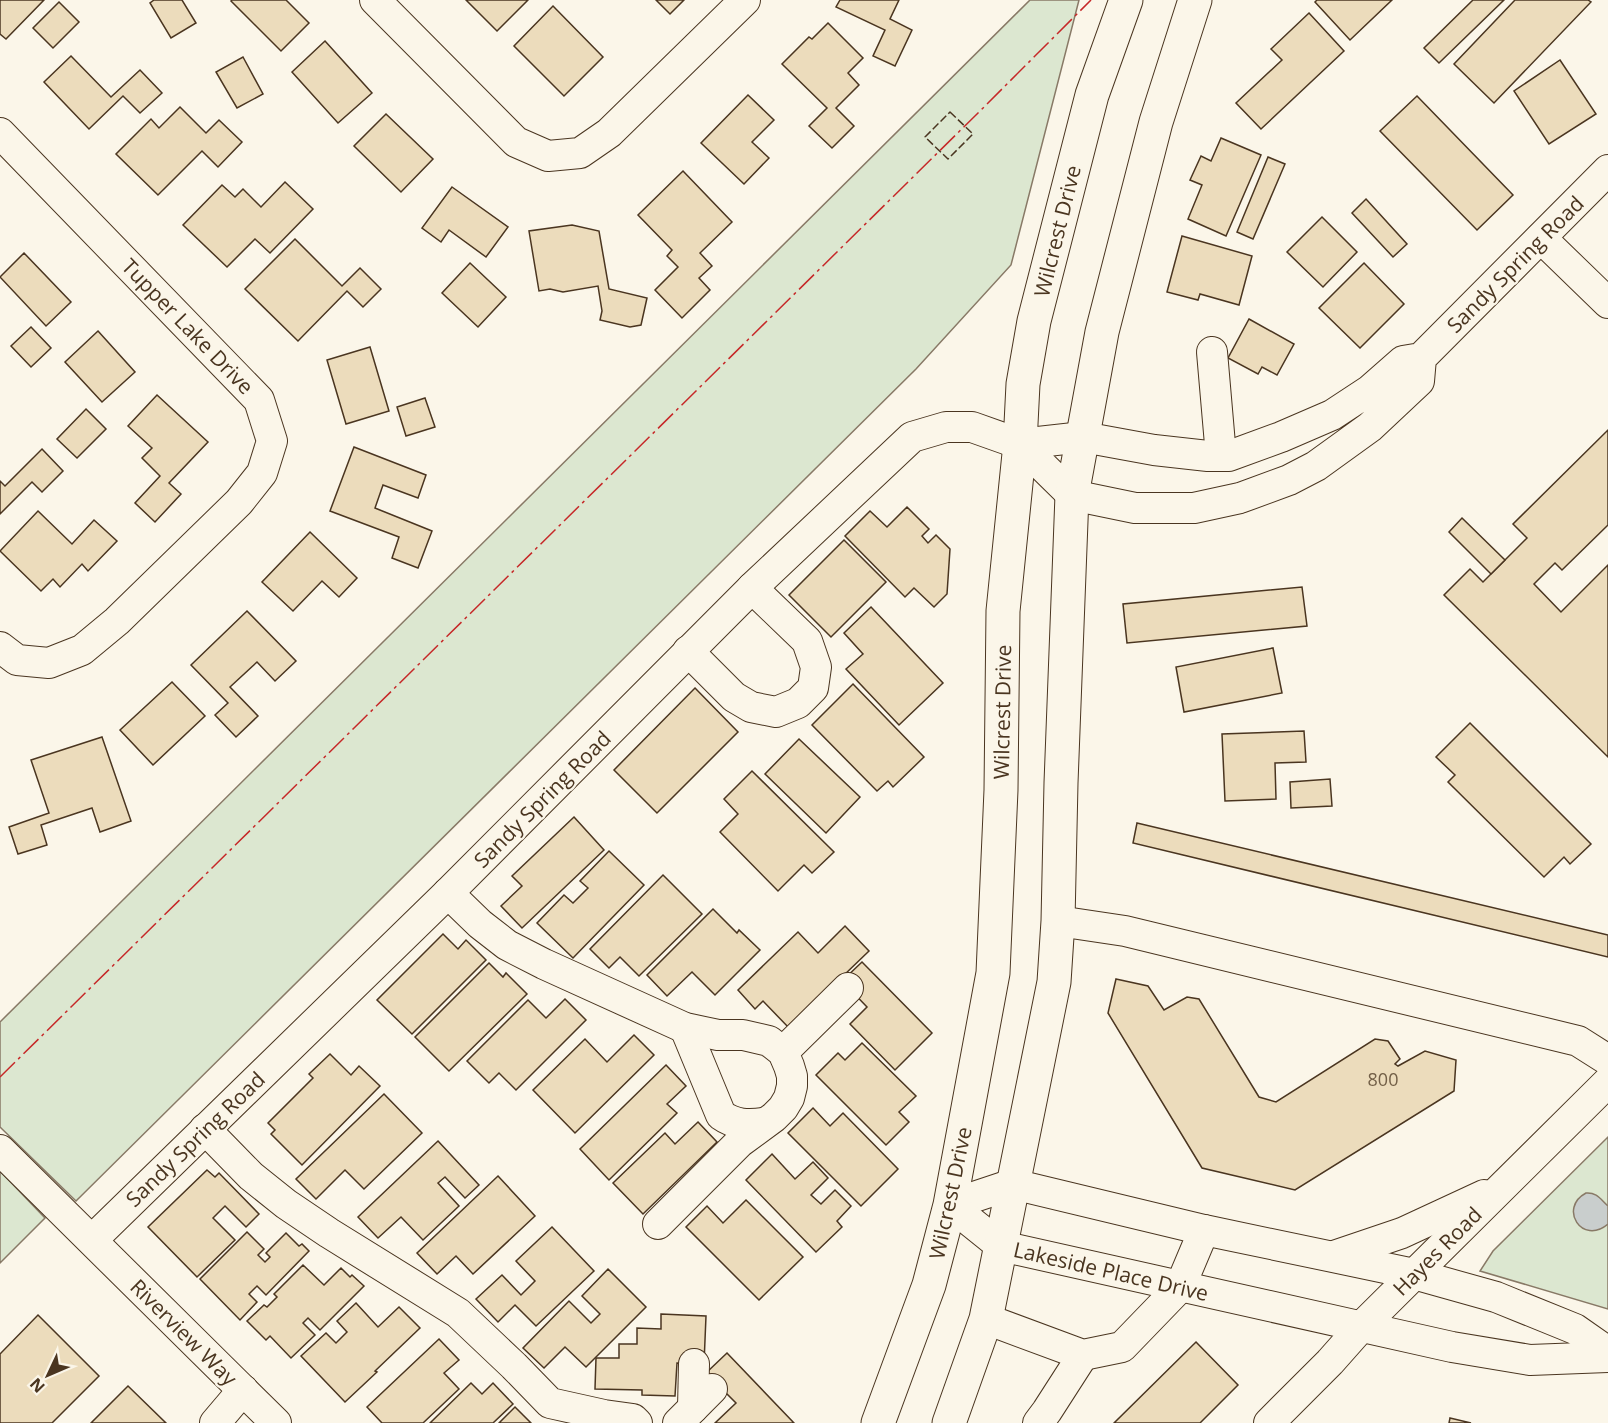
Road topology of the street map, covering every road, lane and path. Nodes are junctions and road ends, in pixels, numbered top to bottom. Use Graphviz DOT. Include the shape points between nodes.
graph roads {
  1 [pos="375,0"];
  2 [pos="745,0"];
  3 [pos="1126,0"];
  4 [pos="1195,0"];
  5 [pos="0,133"];
  6 [pos="1608,170"];
  7 [pos="1541,238"];
  8 [pos="1608,303"];
  9 [pos="1212,352"];
  10 [pos="1421,358"];
  11 [pos="1083,437"];
  12 [pos="1020,444"];
  13 [pos="1215,456"];
  14 [pos="1072,495"];
  15 [pos="1218,503"];
  16 [pos="752,588"];
  17 [pos="0,647"];
  18 [pos="688,651"];
  19 [pos="448,893"];
  20 [pos="1058,921"];
  21 [pos="848,988"];
  22 [pos="685,1028"];
  23 [pos="783,1052"];
  24 [pos="1608,1060"];
  25 [pos="1608,1082"];
  26 [pos="764,1123"];
  27 [pos="205,1129"];
  28 [pos="0,1150"];
  29 [pos="1013,1184"];
  30 [pos="1505,1184"];
  31 [pos="950,1204"];
  32 [pos="658,1224"];
  33 [pos="1204,1230"];
  34 [pos="92,1240"];
  35 [pos="1001,1246"];
  36 [pos="1332,1257"];
  37 [pos="1414,1274"];
  38 [pos="1180,1287"];
  39 [pos="986,1319"];
  40 [pos="1361,1327"];
  41 [pos="1608,1352"];
  42 [pos="1083,1355"];
  43 [pos="1608,1357"];
  44 [pos="694,1364"];
  45 [pos="243,1390"];
  46 [pos="694,1407"];
  47 [pos="554,1413"];
  48 [pos="215,1423"];
  49 [pos="276,1423"];
  50 [pos="637,1423"];
  51 [pos="878,1423"];
  52 [pos="949,1423"];
  53 [pos="1038,1423"];
  54 [pos="1269,1423"];
  1 -- 2 [label="street" via="516,142 548,156 580,153 609,133"];
  3 -- 12 [label="main road, Wilcrest Drive" via="1092,95 1034,321 1023,384"];
  4 -- 11 [label="main road" via="1156,122 1102,332"];
  5 -- 17 [label="street, Tupper Lake Drive" via="259,400 273,441 262,473 240,502 82,650 49,663 16,660"];
  6 -- 7 [label="street, Sandy Spring Road"];
  7 -- 8 [label="street"];
  7 -- 10 [label="street, Sandy Spring Road"];
  9 -- 13 [label="street"];
  10 -- 13 [label="street, Sandy Spring Road" via="1403,361 1370,390 1332,415 1229,456"];
  10 -- 15 [label="street" via="1419,381 1336,453 1289,480"];
  11 -- 12 [label="street, Sandy Spring Road"];
  11 -- 13 [label="street, Sandy Spring Road"];
  11 -- 14 [label="main road"];
  12 -- 14 [label="street, Sandy Spring Road"];
  12 -- 16 [label="street, Sandy Spring Road" via="972,427 946,427 912,437"];
  12 -- 31 [label="main road, Wilcrest Drive" via="1003,611 993,973"];
  13 -- 15 [label="street"];
  14 -- 15 [label="street" via="1135,508 1194,508"];
  14 -- 20 [label="main road"];
  16 -- 18 [label="street, Sandy Spring Road"];
  16 -- 18 [label="street" via="807,641 816,666 813,688 798,704 776,712 751,707 734,697"];
  18 -- 19 [label="street, Sandy Spring Road"];
  19 -- 22 [label="street" via="507,945"];
  19 -- 27 [label="street, Sandy Spring Road"];
  20 -- 24 [label="street" via="1125,931 1578,1041"];
  20 -- 29 [label="main road" via="1054,982"];
  21 -- 23 [label="street"];
  22 -- 23 [label="street" via="769,1041"];
  22 -- 26 [label="street" via="721,1115 736,1123"];
  23 -- 26 [label="street" via="792,1077 789,1098"];
  25 -- 30 [label="street, Hayes Road"];
  26 -- 32 [label="street"];
  27 -- 34 [label="street, Sandy Spring Road"];
  27 -- 47 [label="street" via="251,1176 286,1204 458,1313 514,1366"];
  28 -- 34 [label="street, Riverview Way"];
  29 -- 31 [label="street"];
  29 -- 33 [label="street"];
  29 -- 35 [label="main road"];
  30 -- 36 [label="street" via="1402,1233"];
  30 -- 37 [label="street, Hayes Road"];
  31 -- 35 [label="street, Lakeside Place Drive"];
  31 -- 51 [label="main road, Wilcrest Drive" via="929,1285"];
  33 -- 36 [label="street"];
  33 -- 38 [label="street"];
  34 -- 45 [label="street, Riverview Way"];
  35 -- 38 [label="street, Lakeside Place Drive"];
  35 -- 39 [label="main road"];
  36 -- 37 [label="street"];
  37 -- 40 [label="street, Hayes Road"];
  37 -- 41 [label="street" via="1506,1301 1575,1329"];
  38 -- 40 [label="street, Lakeside Place Drive"];
  38 -- 42 [label="street" via="1122,1347"];
  39 -- 42 [label="street"];
  39 -- 52 [label="main road"];
  40 -- 43 [label="street, Lakeside Place Drive" via="1530,1360"];
  40 -- 54 [label="street, Hayes Road"];
  42 -- 53 [label="street"];
  44 -- 46 [label="street"];
  45 -- 48 [label="street"];
  45 -- 49 [label="street, Riverview Way"];
  47 -- 50 [label="street" via="604,1415"];
}
